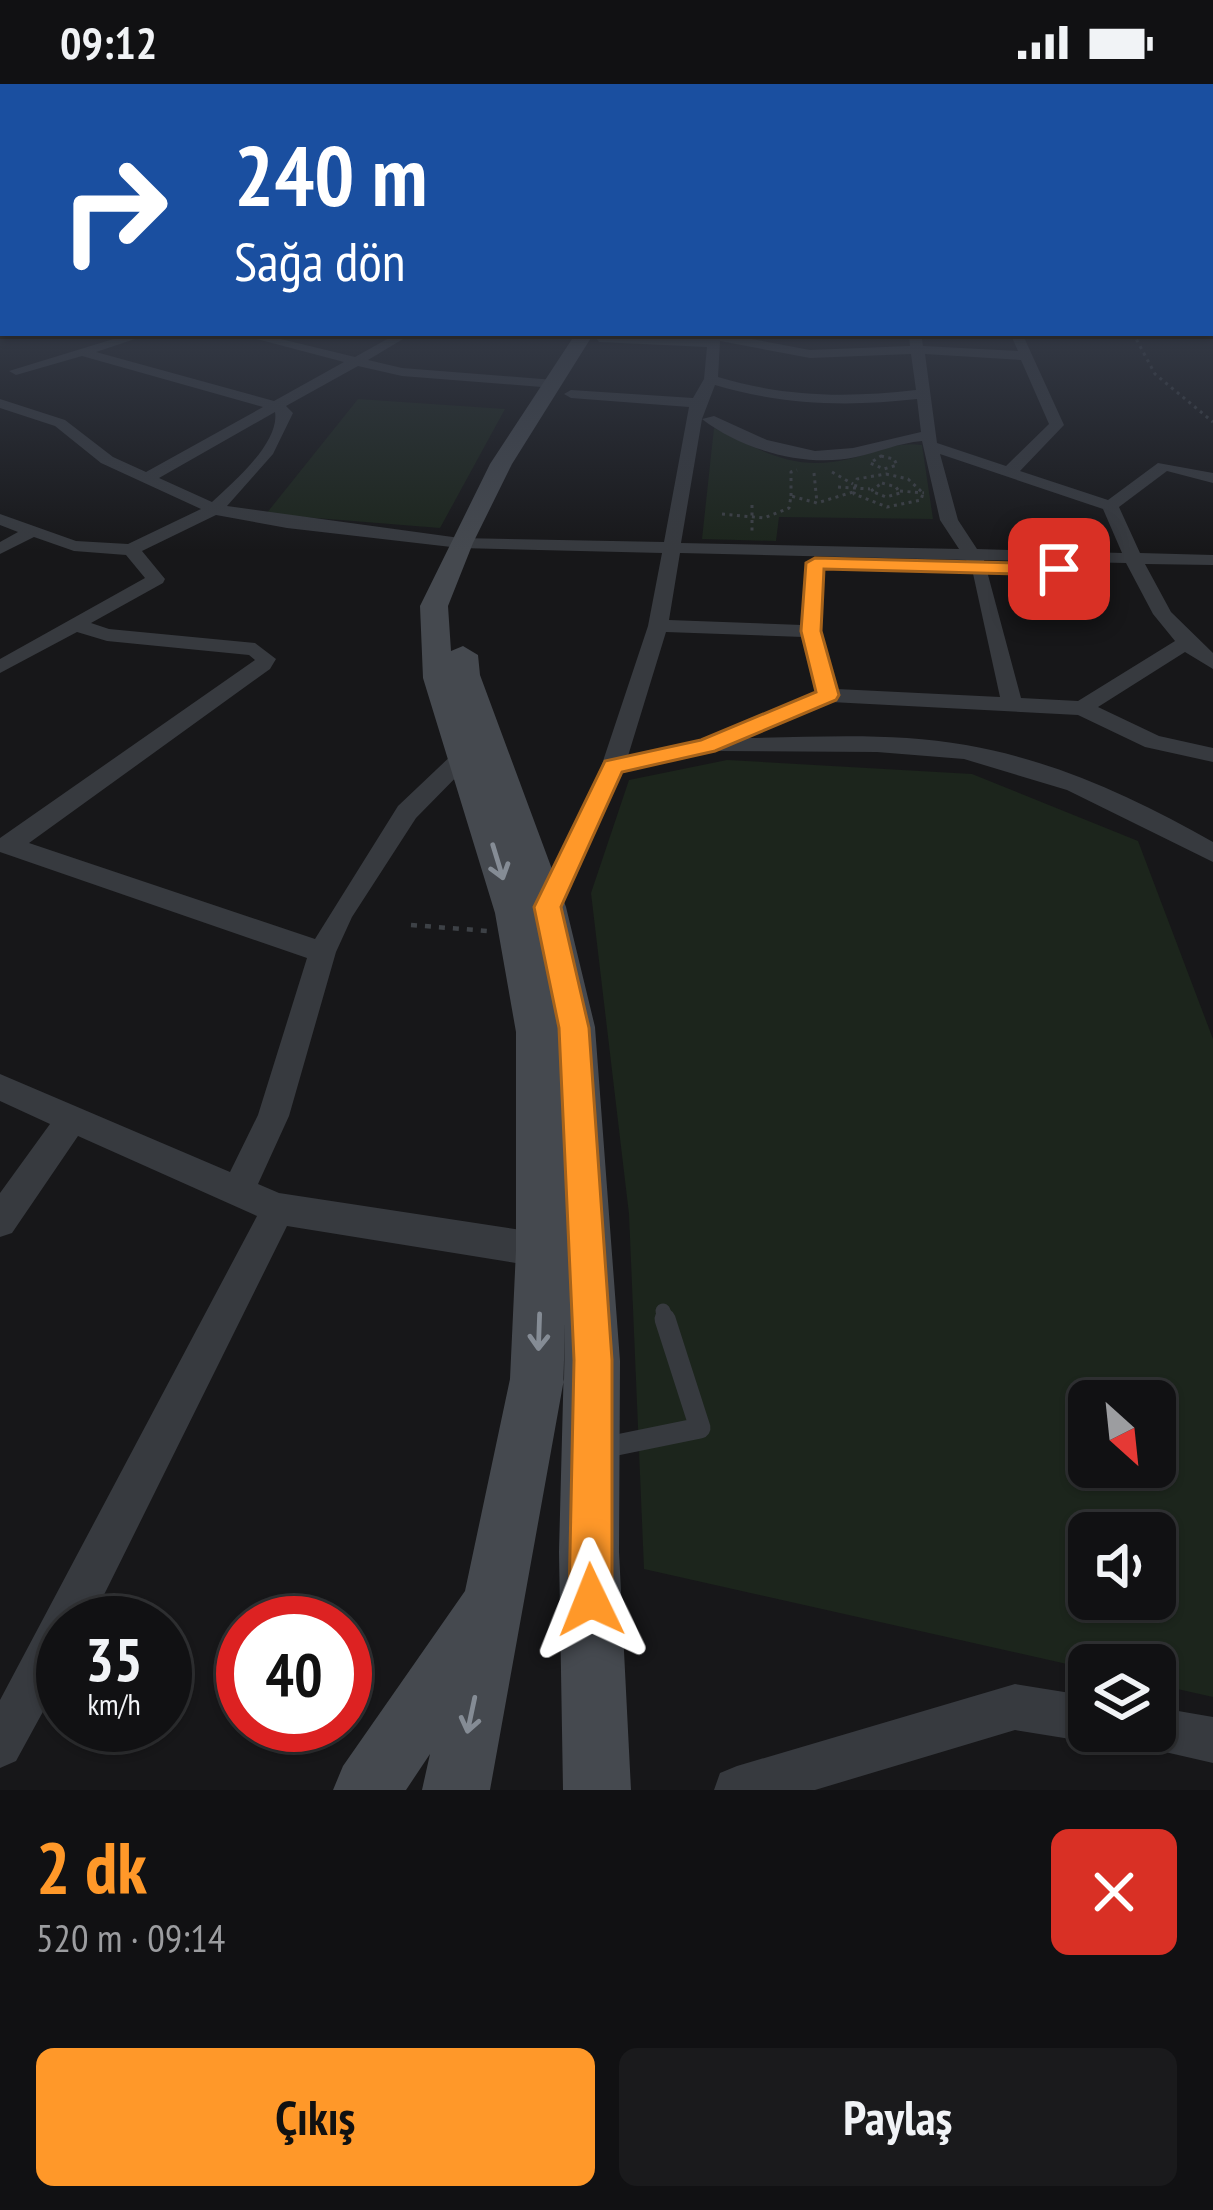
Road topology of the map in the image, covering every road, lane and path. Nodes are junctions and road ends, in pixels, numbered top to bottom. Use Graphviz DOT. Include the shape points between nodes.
graph roads {
  1 [pos="227,393"];
  2 [pos="304,393"];
  3 [pos="559,393"];
  4 [pos="597,393"];
  5 [pos="703,393"];
  6 [pos="749,393"];
  7 [pos="1043,393"];
  8 [pos="1177,393"];
  9 [pos="922,394"];
  10 [pos="0,403"];
  11 [pos="697,403"];
  12 [pos="278,407"];
  13 [pos="709,419"];
  14 [pos="1213,422"];
  15 [pos="819,437"];
  16 [pos="929,442"];
  17 [pos="885,471"];
  18 [pos="1010,471"];
  19 [pos="146,478"];
  20 [pos="1213,478"];
  21 [pos="887,484"];
  22 [pos="838,487"];
  23 [pos="853,488"];
  24 [pos="870,489"];
  25 [pos="900,491"];
  26 [pos="923,493"];
  27 [pos="791,496"];
  28 [pos="817,503"];
  29 [pos="752,505"];
  30 [pos="1110,506"];
  31 [pos="214,509"];
  32 [pos="722,514"];
  33 [pos="751,517"];
  34 [pos="0,519"];
  35 [pos="32,531"];
  36 [pos="475,545"];
  37 [pos="0,549"];
  38 [pos="131,550"];
  39 [pos="752,550"];
  40 [pos="668,554"];
  41 [pos="1213,560"];
  42 [pos="978,562"];
  43 [pos="815,563"];
  44 [pos="1136,564"];
  45 [pos="74,624"];
  46 [pos="658,626"];
  47 [pos="811,631"];
  48 [pos="1183,645"];
  49 [pos="1213,663"];
  50 [pos="0,668"];
  51 [pos="828,695"];
  52 [pos="1012,705"];
  53 [pos="1082,708"];
  54 [pos="707,746"];
  55 [pos="1213,754"];
  56 [pos="464,756"];
  57 [pos="613,767"];
  58 [pos="1213,853"];
  59 [pos="526,918"];
  60 [pos="411,925"];
  61 [pos="322,952"];
  62 [pos="0,1087"];
  63 [pos="73,1118"];
  64 [pos="238,1191"];
  65 [pos="278,1208"];
  66 [pos="0,1221"];
  67 [pos="542,1250"];
  68 [pos="663,1311"];
  69 [pos="591,1450"];
  70 [pos="497,1594"];
  71 [pos="82,1596"];
  72 [pos="36,1680"];
  73 [pos="1068,1716"];
  74 [pos="1176,1734"];
  75 [pos="1213,1740"];
  76 [pos="0,1745"];
  77 [pos="368,1790"];
  78 [pos="456,1790"];
  79 [pos="598,1790"];
  80 [pos="737,1790"];
  1 -- 12 [label="street"];
  2 -- 12 [label="street"];
  3 -- 36 [label="street" via="501,464"];
  4 -- 11 [label="street"];
  5 -- 11 [label="street"];
  6 -- 15 [label="street"];
  7 -- 18 [label="street" via="1057,425"];
  8 -- 14 [label="path"];
  9 -- 15 [label="street"];
  9 -- 16 [label="street"];
  10 -- 19 [label="street" via="60,423"];
  11 -- 40 [label="street"];
  12 -- 19 [label="street"];
  12 -- 31 [label="street" via="287,421"];
  13 -- 15 [label="street" via="777,451"];
  15 -- 16 [label="street" via="861,451 904,437"];
  15 -- 23 [label="path"];
  15 -- 27 [label="path" via="791,472"];
  15 -- 28 [label="path"];
  16 -- 18 [label="street"];
  16 -- 42 [label="street" via="949,520"];
  17 -- 21 [label="path"];
  17 -- 23 [label="path"];
  17 -- 26 [label="path"];
  18 -- 30 [label="street"];
  19 -- 31 [label="street"];
  20 -- 30 [label="street" via="1164,466"];
  21 -- 24 [label="path"];
  21 -- 25 [label="path"];
  22 -- 23 [label="path"];
  23 -- 24 [label="path"];
  23 -- 26 [label="path" via="869,504 892,508"];
  23 -- 28 [label="path"];
  24 -- 25 [label="path" via="886,497"];
  25 -- 26 [label="path"];
  27 -- 28 [label="path"];
  27 -- 33 [label="path" via="789,508"];
  29 -- 33 [label="path"];
  30 -- 44 [label="street"];
  31 -- 36 [label="street"];
  31 -- 38 [label="street"];
  32 -- 33 [label="path"];
  33 -- 39 [label="path"];
  34 -- 35 [label="street"];
  35 -- 37 [label="street"];
  35 -- 38 [label="street" via="74,546"];
  36 -- 40 [label="street"];
  36 -- 56 [label="street" via="434,606 438,678"];
  36 -- 59 [label="street" via="459,605 465,674"];
  38 -- 45 [label="street" via="156,579"];
  39 -- 40 [label="street"];
  39 -- 42 [label="street"];
  40 -- 43 [label="street"];
  40 -- 46 [label="street"];
  41 -- 44 [label="street"];
  42 -- 43 [label="street"];
  42 -- 44 [label="street"];
  42 -- 52 [label="street"];
  43 -- 47 [label="street"];
  44 -- 48 [label="street"];
  45 -- 50 [label="street"];
  45 -- 61 [label="street" via="107,635 255,649 266,662 8,844"];
  46 -- 47 [label="street"];
  46 -- 57 [label="street"];
  47 -- 51 [label="street"];
  48 -- 49 [label="street"];
  48 -- 53 [label="street"];
  51 -- 52 [label="street"];
  51 -- 54 [label="street"];
  52 -- 53 [label="street"];
  53 -- 55 [label="street" via="1153,742"];
  54 -- 57 [label="street"];
  54 -- 58 [label="street" via="931,747 1004,760 1158,820"];
  56 -- 59 [label="street, one-way"];
  56 -- 61 [label="street" via="384,843"];
  57 -- 59 [label="street"];
  59 -- 60 [label="path"];
  59 -- 67 [label="street"];
  59 -- 69 [label="street" via="574,1028"];
  61 -- 64 [label="street" via="273,1116"];
  62 -- 63 [label="street"];
  63 -- 64 [label="street"];
  63 -- 66 [label="street"];
  64 -- 65 [label="street"];
  65 -- 67 [label="street"];
  65 -- 71 [label="street"];
  67 -- 70 [label="street, one-way" via="537,1379"];
  68 -- 69 [label="lane" via="700,1428"];
  69 -- 79 [label="street"];
  70 -- 77 [label="street"];
  70 -- 78 [label="street, one-way"];
  72 -- 76 [label="street"];
  73 -- 80 [label="street" via="1015,1707"];
  74 -- 75 [label="street"];
}
